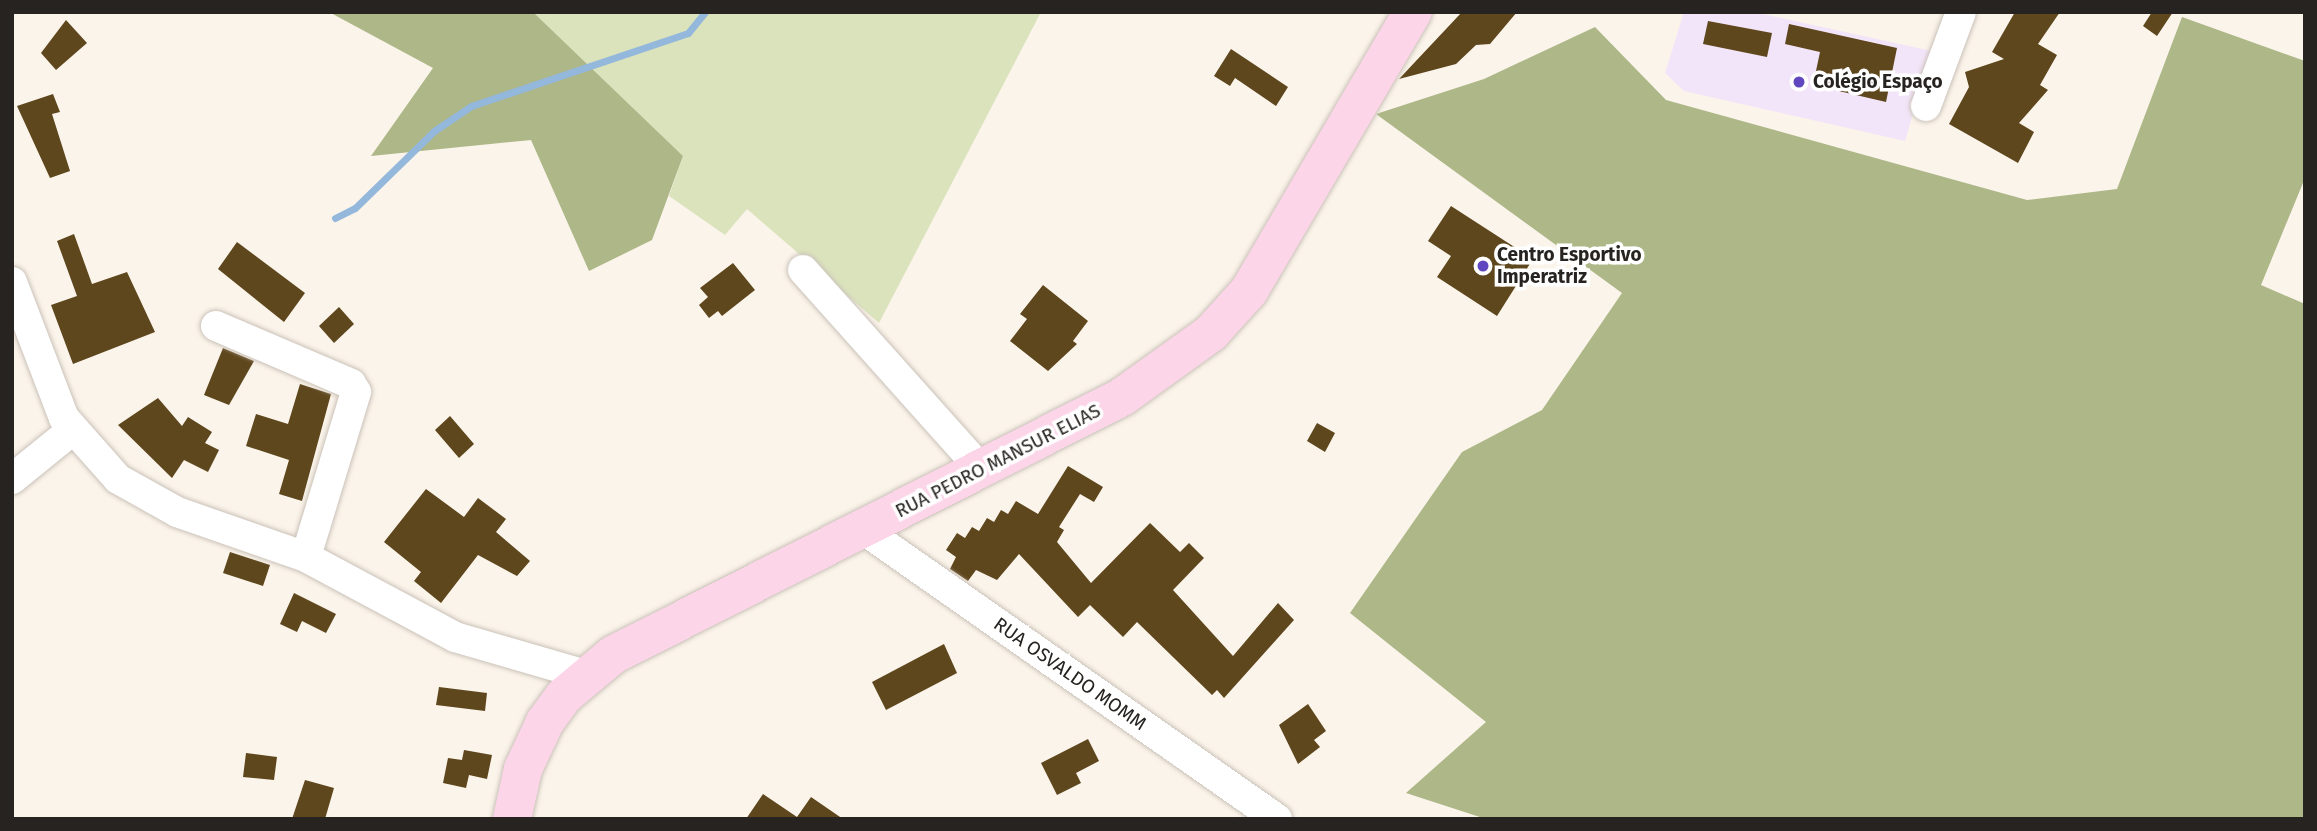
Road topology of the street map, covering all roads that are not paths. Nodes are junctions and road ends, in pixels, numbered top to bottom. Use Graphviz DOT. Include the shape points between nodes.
graph roads {
  1 [pos="1413,12"];
  2 [pos="1961,12"];
  3 [pos="1926,107"];
  4 [pos="803,270"];
  5 [pos="12,282"];
  6 [pos="216,326"];
  7 [pos="71,431"];
  8 [pos="980,468"];
  9 [pos="12,479"];
  10 [pos="864,530"];
  11 [pos="306,557"];
  12 [pos="586,675"];
  13 [pos="512,819"];
  14 [pos="1277,819"];
  1 -- 8 [label="main road, RUA PEDRO MANSUR ELIAS" via="1232,312 1147,382"];
  2 -- 3 [label="street"];
  4 -- 8 [label="street"];
  5 -- 7 [label="street" via="43,373"];
  6 -- 11 [label="street" via="351,384 356,392"];
  7 -- 9 [label="street"];
  7 -- 11 [label="street" via="102,465 152,501"];
  8 -- 10 [label="main road, RUA PEDRO MANSUR ELIAS"];
  10 -- 12 [label="main road, RUA PEDRO MANSUR ELIAS" via="642,637"];
  10 -- 14 [label="street, RUA OSVALDO MOMM"];
  11 -- 12 [label="street" via="455,637"];
  12 -- 13 [label="main road, RUA PEDRO MANSUR ELIAS" via="533,745"];
}
